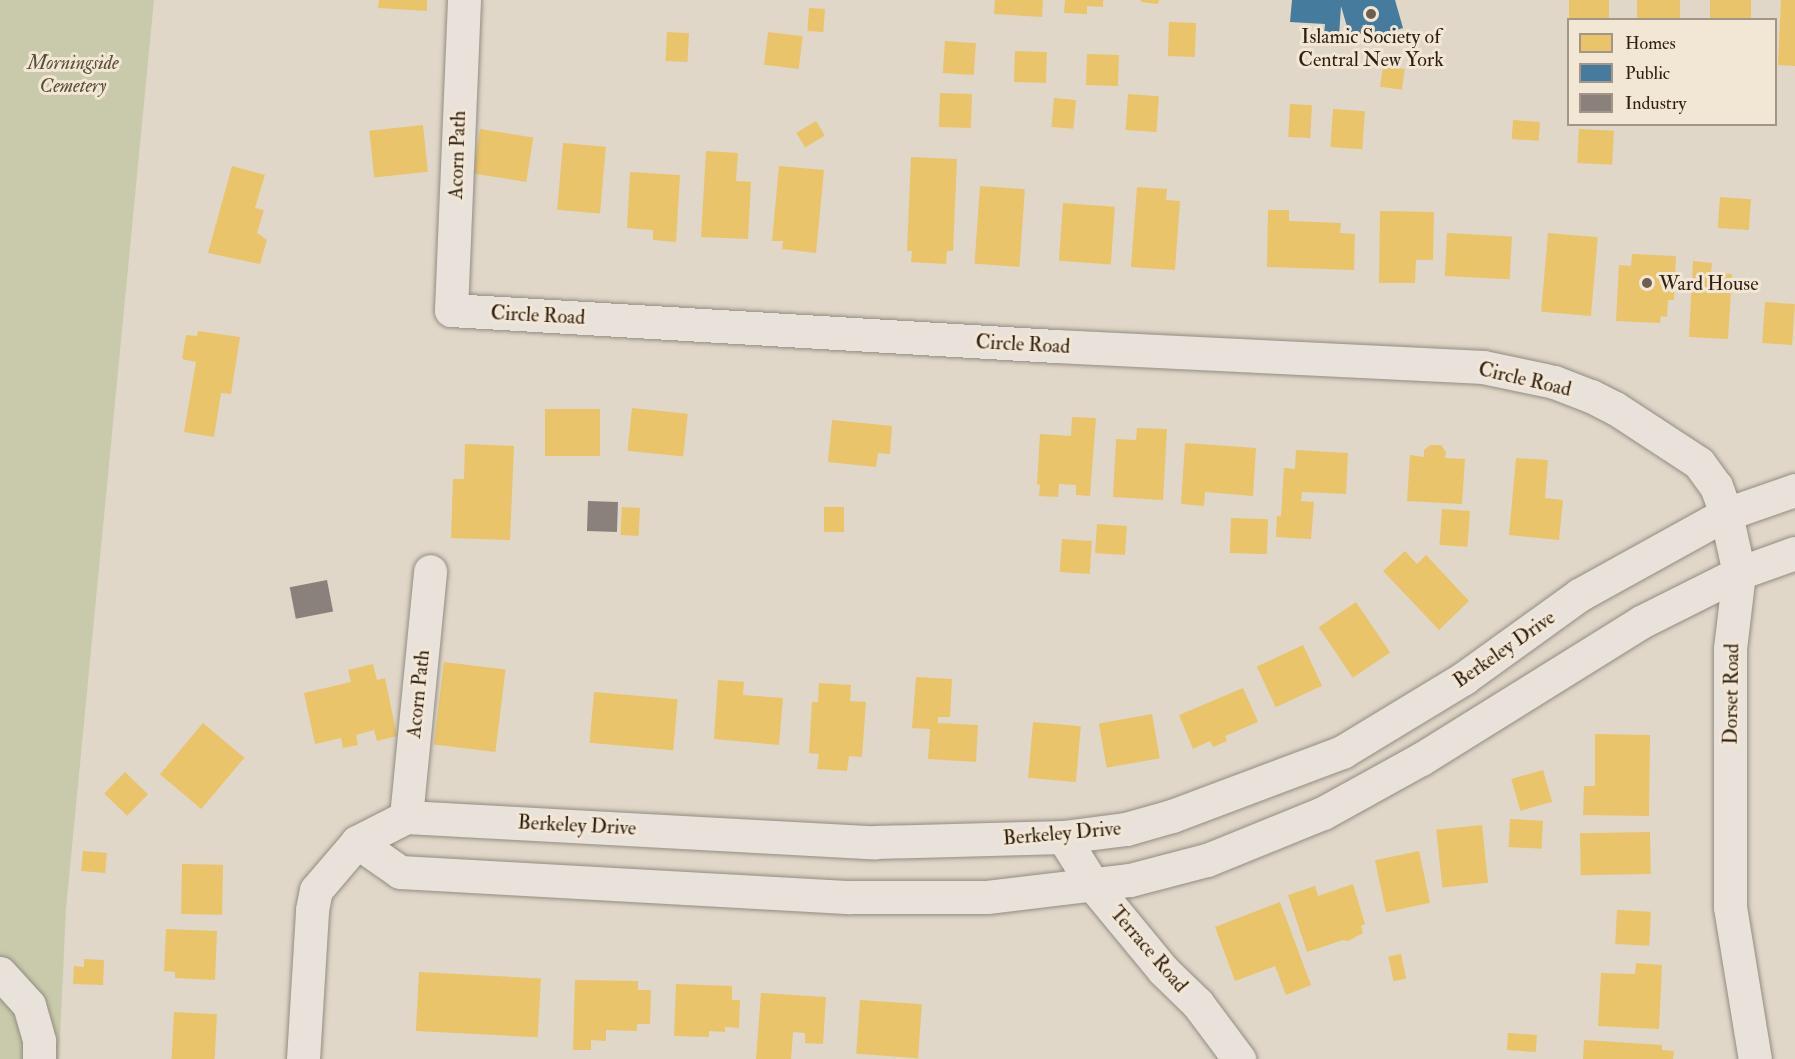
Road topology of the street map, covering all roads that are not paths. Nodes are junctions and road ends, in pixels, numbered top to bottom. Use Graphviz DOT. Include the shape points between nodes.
graph roads {
  1 [pos="464,0"];
  2 [pos="451,310"];
  3 [pos="1591,396"];
  4 [pos="1795,490"];
  5 [pos="1726,514"];
  6 [pos="1795,553"];
  7 [pos="430,571"];
  8 [pos="1739,573"];
  9 [pos="406,817"];
  10 [pos="1063,837"];
  11 [pos="357,842"];
  12 [pos="1093,885"];
  13 [pos="0,973"];
  14 [pos="39,1059"];
  15 [pos="303,1059"];
  16 [pos="1239,1059"];
  17 [pos="1755,1059"];
  1 -- 2 [label="street, Acorn Path"];
  2 -- 3 [label="street, Circle Road" via="1044,346 1483,367 1554,382"];
  3 -- 5 [label="street, Dorset Road" via="1699,463 1716,486"];
  4 -- 5 [label="street, Berkeley Drive"];
  5 -- 8 [label="street, Dorset Road"];
  5 -- 10 [label="street, Berkeley Drive" via="1579,595 1464,678 1342,752 1172,816 1126,829"];
  6 -- 8 [label="street"];
  7 -- 9 [label="street, Acorn Path"];
  8 -- 12 [label="street" via="1641,621 1421,759 1323,813 1207,860 1130,880"];
  8 -- 17 [label="street, Dorset Road" via="1730,648 1730,907"];
  9 -- 10 [label="street, Berkeley Drive" via="875,842"];
  9 -- 11 [label="street"];
  10 -- 12 [label="street, Terrace Road"];
  11 -- 12 [label="street" via="400,872 850,897 987,897"];
  11 -- 15 [label="street" via="316,890"];
  12 -- 16 [label="street, Terrace Road" via="1163,970 1198,1004"];
  13 -- 14 [label="street" via="29,1005 39,1041"];
}
